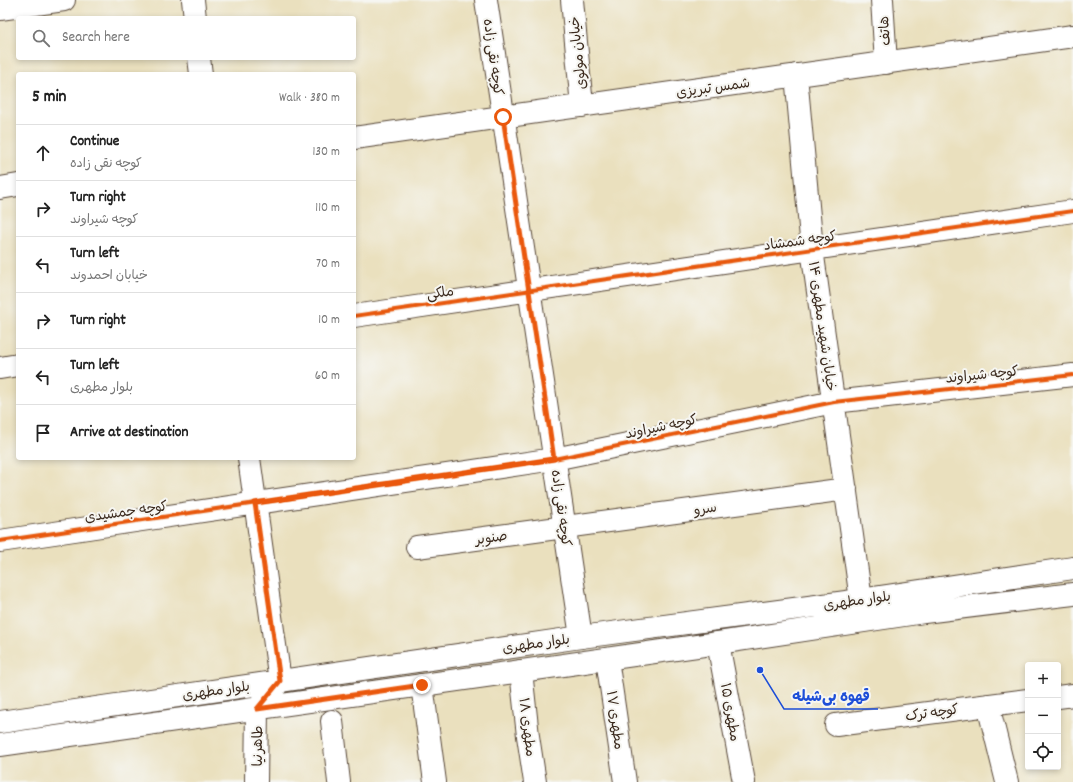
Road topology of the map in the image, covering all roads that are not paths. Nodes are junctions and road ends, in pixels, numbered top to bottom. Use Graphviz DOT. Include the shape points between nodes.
graph roads {
  1 [pos="64,0"];
  2 [pos="192,0"];
  3 [pos="486,0"];
  4 [pos="572,0"];
  5 [pos="882,0"];
  6 [pos="0,9"];
  7 [pos="194,16"];
  8 [pos="1073,36"];
  9 [pos="199,60"];
  10 [pos="886,63"];
  11 [pos="201,72"];
  12 [pos="796,75"];
  13 [pos="582,106"];
  14 [pos="503,117"];
  15 [pos="356,138"];
  16 [pos="16,185"];
  17 [pos="0,188"];
  18 [pos="1073,211"];
  19 [pos="812,249"];
  20 [pos="529,290"];
  21 [pos="356,316"];
  22 [pos="16,365"];
  23 [pos="0,368"];
  24 [pos="1073,375"];
  25 [pos="834,402"];
  26 [pos="554,459"];
  27 [pos="249,460"];
  28 [pos="846,489"];
  29 [pos="255,503"];
  30 [pos="564,527"];
  31 [pos="0,541"];
  32 [pos="417,547"];
  33 [pos="1073,568"];
  34 [pos="1073,594"];
  35 [pos="862,600"];
  36 [pos="581,637"];
  37 [pos="718,643"];
  38 [pos="607,659"];
  39 [pos="521,671"];
  40 [pos="280,681"];
  41 [pos="422,685"];
  42 [pos="1073,695"];
  43 [pos="1061,697"];
  44 [pos="1025,700"];
  45 [pos="988,705"];
  46 [pos="257,709"];
  47 [pos="332,720"];
  48 [pos="0,722"];
  49 [pos="836,725"];
  50 [pos="0,745"];
  51 [pos="256,782"];
  52 [pos="338,782"];
  53 [pos="435,782"];
  54 [pos="535,782"];
  55 [pos="625,782"];
  56 [pos="744,782"];
  57 [pos="1007,782"];
  1 -- 6 [label="street"];
  2 -- 7 [label="street"];
  3 -- 14 [label="street, کوچه نقی زاده"];
  4 -- 13 [label="street, خیابان مولوی"];
  5 -- 10 [label="street, هاتف"];
  8 -- 10 [label="street, شمس تبریزی"];
  9 -- 11 [label="street"];
  10 -- 12 [label="street, شمس تبریزی"];
  12 -- 13 [label="street, شمس تبریزی"];
  12 -- 19 [label="street, خیابان شهید مطهری ۱۴"];
  13 -- 14 [label="street, شمس تبریزی"];
  14 -- 15 [label="street, شمس تبریزی"];
  14 -- 20 [label="street, کوچه نقی زاده"];
  16 -- 17 [label="street"];
  18 -- 19 [label="street, کوچه شمشاد"];
  19 -- 20 [label="street, کوچه شمشاد"];
  19 -- 25 [label="street, خیابان شهید مطهری ۱۴"];
  20 -- 21 [label="street, ملکی"];
  20 -- 26 [label="street, کوچه نقی زاده"];
  22 -- 23 [label="street"];
  24 -- 25 [label="street, کوچه شیراوند"];
  25 -- 26 [label="street, کوچه شیراوند"];
  25 -- 28 [label="street, خیابان شهید مطهری ۱۴"];
  26 -- 29 [label="street, کوچه شیراوند"];
  26 -- 30 [label="street, کوچه نقی زاده"];
  27 -- 29 [label="street"];
  28 -- 30 [label="street, سرو"];
  28 -- 35 [label="street, خیابان شهید مطهری ۱۴"];
  29 -- 31 [label="street, کوچه جمشیدی"];
  29 -- 40 [label="street"];
  30 -- 32 [label="street, صنوبر"];
  30 -- 36 [label="street, کوچه نقی زاده"];
  33 -- 35 [label="street, بلوار مطهری"];
  34 -- 37 [label="street, بلوار مطهری" via="924,612"];
  35 -- 36 [label="street, بلوار مطهری"];
  36 -- 40 [label="street, بلوار مطهری"];
  37 -- 38 [label="street, بلوار مطهری"];
  37 -- 56 [label="street, مطهری ۱۵"];
  38 -- 39 [label="street, بلوار مطهری"];
  38 -- 55 [label="street, مطهری ۱۷"];
  39 -- 41 [label="street, بلوار مطهری"];
  39 -- 54 [label="street, مطهری ۱۸"];
  40 -- 46 [label="street"];
  40 -- 48 [label="street, بلوار مطهری"];
  41 -- 46 [label="street, بلوار مطهری"];
  41 -- 53 [label="street"];
  42 -- 43 [label="street"];
  44 -- 45 [label="street, کوچه ترک"];
  45 -- 49 [label="street, کوچه ترک"];
  45 -- 57 [label="street"];
  46 -- 50 [label="street, بلوار مطهری"];
  46 -- 51 [label="street, طاهرنیا"];
  47 -- 52 [label="street"];
}
